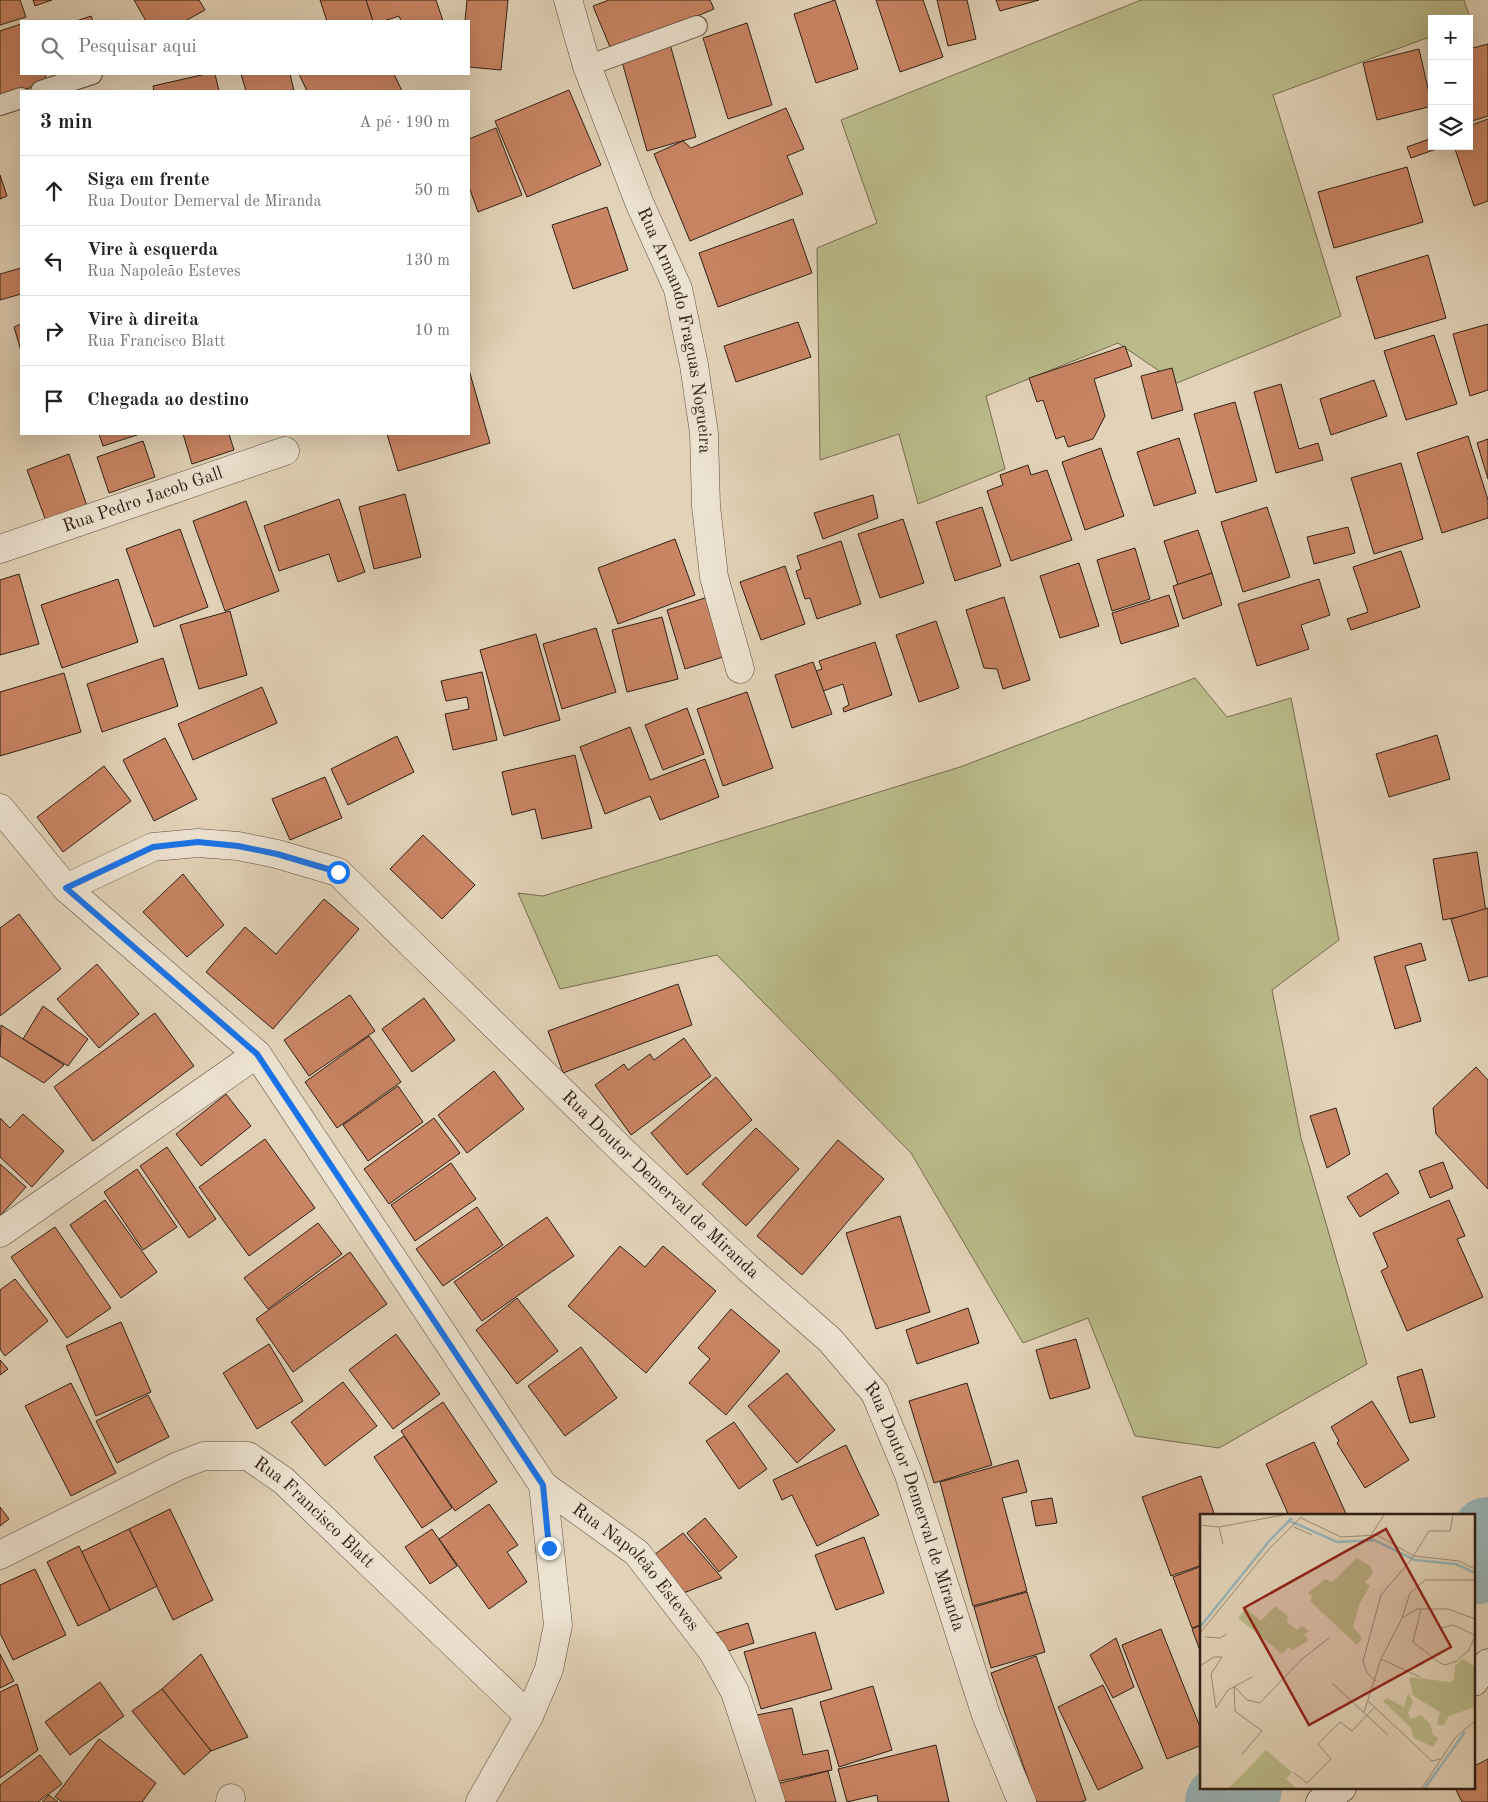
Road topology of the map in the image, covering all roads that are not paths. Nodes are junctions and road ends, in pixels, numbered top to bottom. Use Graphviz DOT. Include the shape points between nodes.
graph roads {
  1 [pos="568,0"];
  2 [pos="696,26"];
  3 [pos="587,66"];
  4 [pos="89,75"];
  5 [pos="44,90"];
  6 [pos="20,98"];
  7 [pos="0,105"];
  8 [pos="285,451"];
  9 [pos="0,549"];
  10 [pos="740,669"];
  11 [pos="0,808"];
  12 [pos="66,888"];
  13 [pos="257,1054"];
  14 [pos="0,1233"];
  15 [pos="543,1485"];
  16 [pos="0,1556"];
  17 [pos="1488,1663"];
  18 [pos="1476,1679"];
  19 [pos="529,1716"];
  20 [pos="1339,1790"];
  21 [pos="480,1802"];
  22 [pos="771,1802"];
  23 [pos="1022,1802"];
  24 [pos="1320,1802"];
  1 -- 3 [label="street, Rua Armando Fraguas Nogueira"];
  2 -- 3 [label="lane"];
  3 -- 10 [label="street, Rua Armando Fraguas Nogueira" via="639,202 678,289 704,432 706,506 714,577"];
  4 -- 5 [label="lane"];
  6 -- 7 [label="lane"];
  8 -- 9 [label="street, Rua Pedro Jacob Gall"];
  11 -- 12 [label="street, Rua Napoleão Esteves"];
  12 -- 13 [label="street, Rua Napoleão Esteves"];
  12 -- 23 [label="street, Rua Doutor Demerval de Miranda" via="153,847 198,842 277,854 338,872 628,1156 830,1340 875,1393 898,1448 986,1715"];
  13 -- 14 [label="street"];
  13 -- 15 [label="street, Rua Napoleão Esteves"];
  15 -- 19 [label="street" via="558,1625 549,1669"];
  15 -- 22 [label="street, Rua Napoleão Esteves" via="638,1553 713,1652 735,1692"];
  16 -- 19 [label="street, Rua Francisco Blatt" via="178,1466 204,1456 248,1456 284,1481"];
  17 -- 18 [label="street"];
  19 -- 21 [label="street"];
  20 -- 24 [label="street"];
}
